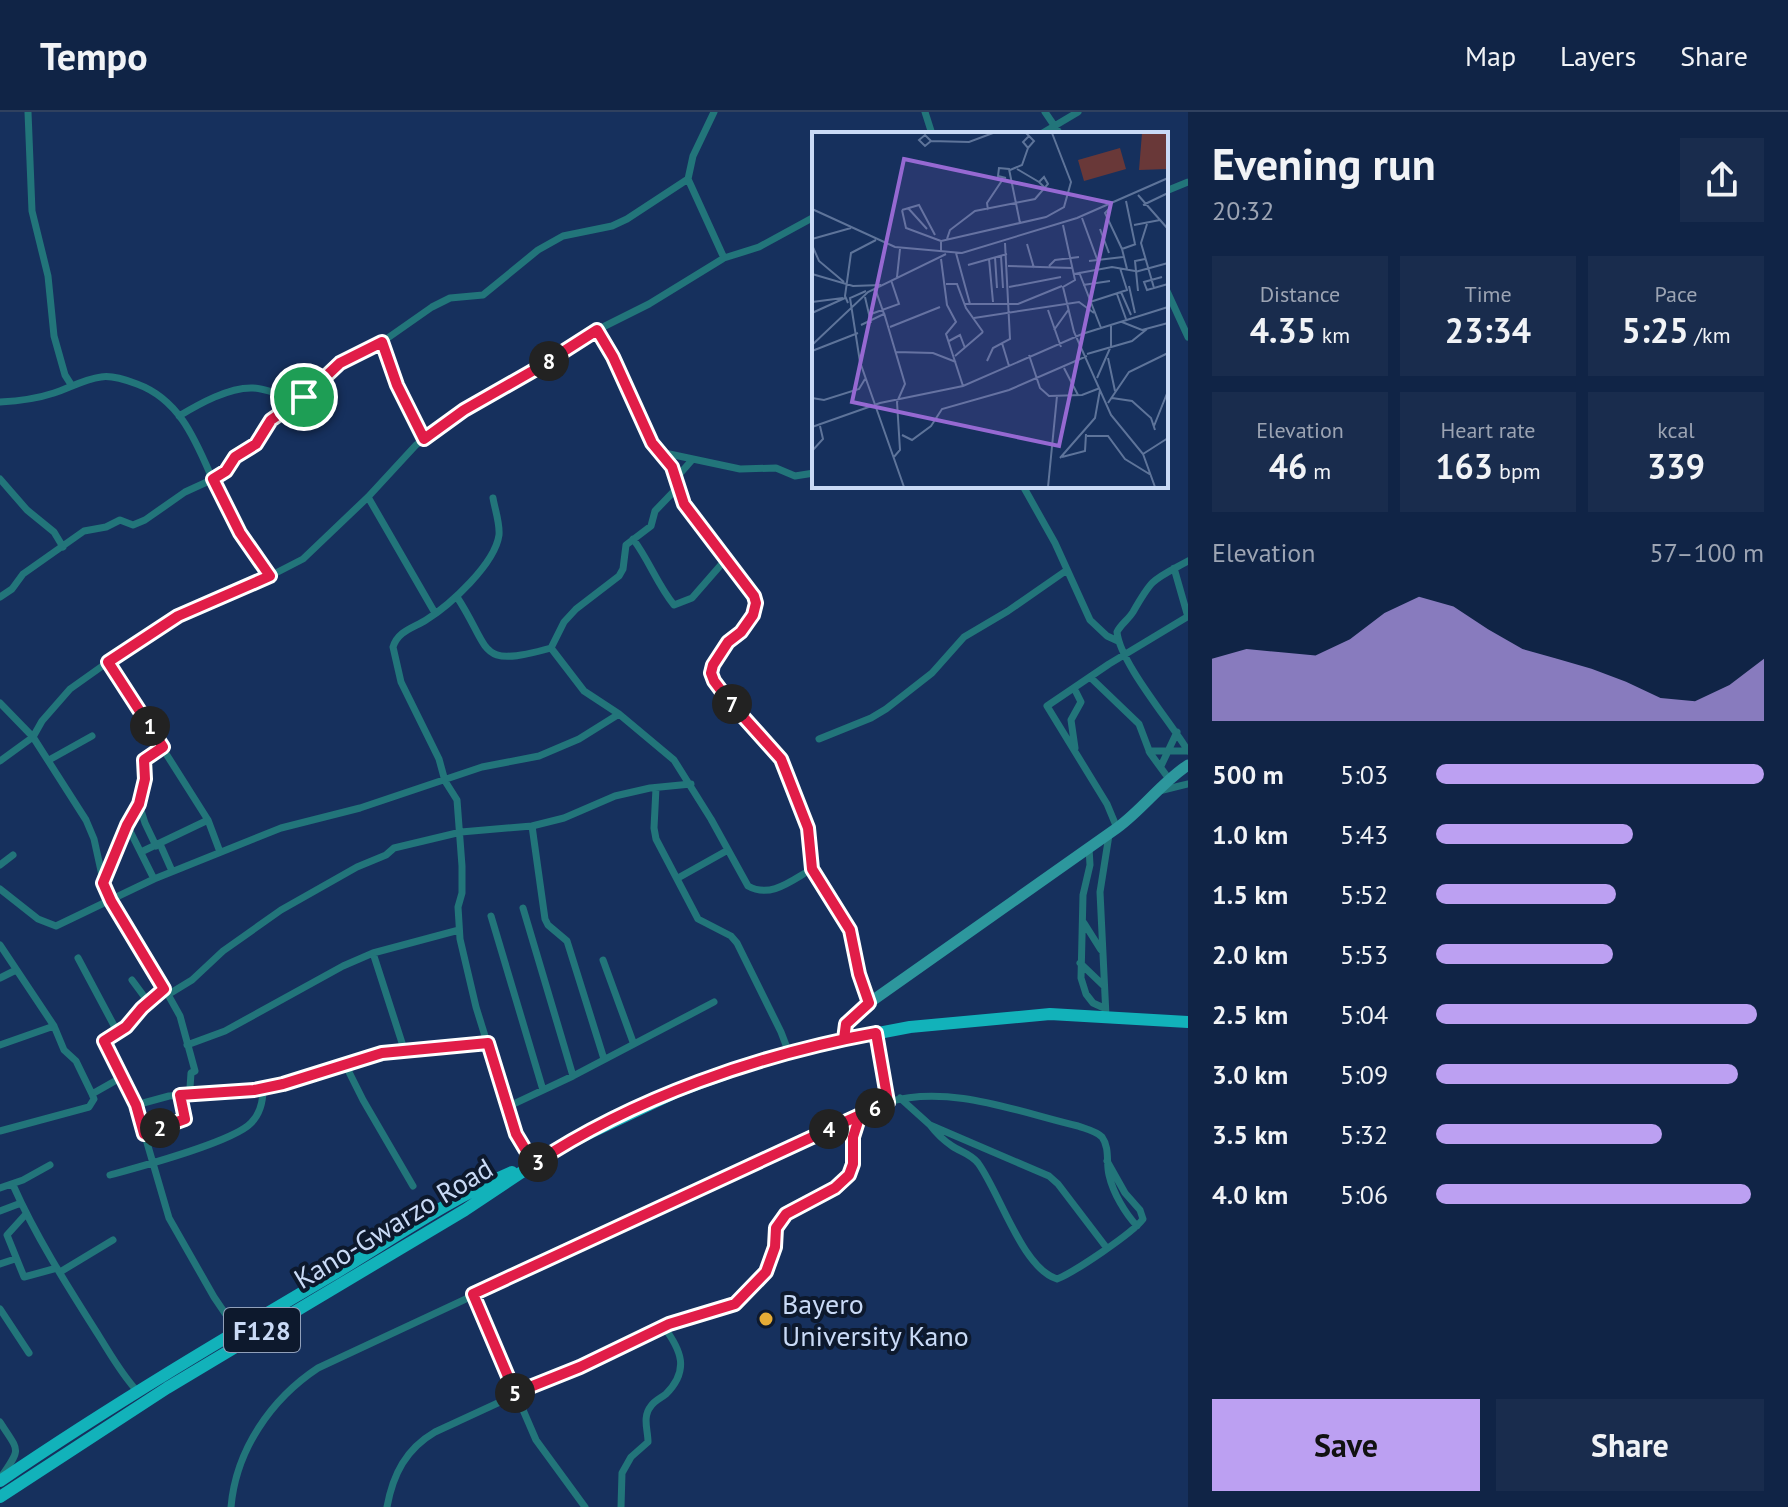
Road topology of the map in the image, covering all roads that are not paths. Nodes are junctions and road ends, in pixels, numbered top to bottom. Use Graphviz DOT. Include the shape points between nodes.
graph roads {
  1 [pos="28,112"];
  2 [pos="714,112"];
  3 [pos="925,112"];
  4 [pos="1045,112"];
  5 [pos="1078,112"];
  6 [pos="1054,127"];
  7 [pos="931,132"];
  8 [pos="1045,132"];
  9 [pos="1058,132"];
  10 [pos="688,179"];
  11 [pos="1188,182"];
  12 [pos="1168,190"];
  13 [pos="812,218"];
  14 [pos="724,258"];
  15 [pos="1168,293"];
  16 [pos="597,330"];
  17 [pos="1188,337"];
  18 [pos="382,342"];
  19 [pos="72,386"];
  20 [pos="304,397"];
  21 [pos="0,402"];
  22 [pos="179,416"];
  23 [pos="424,439"];
  24 [pos="658,452"];
  25 [pos="692,460"];
  26 [pos="812,473"];
  27 [pos="677,477"];
  28 [pos="0,479"];
  29 [pos="213,479"];
  30 [pos="679,486"];
  31 [pos="1024,488"];
  32 [pos="368,497"];
  33 [pos="493,498"];
  34 [pos="633,539"];
  35 [pos="63,547"];
  36 [pos="726,559"];
  37 [pos="1188,561"];
  38 [pos="1174,568"];
  39 [pos="1067,570"];
  40 [pos="270,576"];
  41 [pos="0,597"];
  42 [pos="457,597"];
  43 [pos="435,613"];
  44 [pos="1188,617"];
  45 [pos="1118,641"];
  46 [pos="551,648"];
  47 [pos="1124,654"];
  48 [pos="108,662"];
  49 [pos="1090,677"];
  50 [pos="1074,688"];
  51 [pos="0,703"];
  52 [pos="619,714"];
  53 [pos="1177,732"];
  54 [pos="92,736"];
  55 [pos="33,737"];
  56 [pos="819,739"];
  57 [pos="163,747"];
  58 [pos="1149,751"];
  59 [pos="1168,751"];
  60 [pos="1188,751"];
  61 [pos="1077,754"];
  62 [pos="49,760"];
  63 [pos="0,761"];
  64 [pos="1188,765"];
  65 [pos="1161,766"];
  66 [pos="1169,779"];
  67 [pos="445,781"];
  68 [pos="691,784"];
  69 [pos="1188,784"];
  70 [pos="656,788"];
  71 [pos="1158,791"];
  72 [pos="139,804"];
  73 [pos="208,820"];
  74 [pos="127,825"];
  75 [pos="532,826"];
  76 [pos="1113,831"];
  77 [pos="461,832"];
  78 [pos="158,845"];
  79 [pos="1089,848"];
  80 [pos="728,850"];
  81 [pos="141,852"];
  82 [pos="220,852"];
  83 [pos="13,855"];
  84 [pos="0,865"];
  85 [pos="812,869"];
  86 [pos="172,871"];
  87 [pos="678,878"];
  88 [pos="154,879"];
  89 [pos="103,883"];
  90 [pos="0,889"];
  91 [pos="111,901"];
  92 [pos="523,908"];
  93 [pos="491,916"];
  94 [pos="1083,922"];
  95 [pos="459,930"];
  96 [pos="0,945"];
  97 [pos="1103,951"];
  98 [pos="373,953"];
  99 [pos="78,958"];
  100 [pos="603,960"];
  101 [pos="1080,963"];
  102 [pos="16,970"];
  103 [pos="0,978"];
  104 [pos="132,980"];
  105 [pos="1104,986"];
  106 [pos="167,992"];
  107 [pos="714,1002"];
  108 [pos="149,1003"];
  109 [pos="869,1003"];
  110 [pos="1105,1012"];
  111 [pos="1188,1022"];
  112 [pos="54,1026"];
  113 [pos="118,1033"];
  114 [pos="876,1033"];
  115 [pos="844,1039"];
  116 [pos="633,1042"];
  117 [pos="488,1043"];
  118 [pos="0,1044"];
  119 [pos="187,1045"];
  120 [pos="404,1049"];
  121 [pos="789,1053"];
  122 [pos="604,1059"];
  123 [pos="345,1064"];
  124 [pos="573,1076"];
  125 [pos="122,1077"];
  126 [pos="190,1088"];
  127 [pos="263,1089"];
  128 [pos="543,1090"];
  129 [pos="92,1094"];
  130 [pos="180,1095"];
  131 [pos="900,1098"];
  132 [pos="888,1102"];
  133 [pos="136,1105"];
  134 [pos="507,1107"];
  135 [pos="860,1115"];
  136 [pos="930,1125"];
  137 [pos="0,1131"];
  138 [pos="144,1134"];
  139 [pos="1107,1161"];
  140 [pos="152,1164"];
  141 [pos="50,1165"];
  142 [pos="530,1166"];
  143 [pos="110,1175"];
  144 [pos="13,1185"];
  145 [pos="413,1186"];
  146 [pos="0,1188"];
  147 [pos="21,1203"];
  148 [pos="0,1211"];
  149 [pos="26,1214"];
  150 [pos="1137,1226"];
  151 [pos="113,1240"];
  152 [pos="1106,1247"];
  153 [pos="15,1259"];
  154 [pos="0,1264"];
  155 [pos="59,1270"];
  156 [pos="473,1294"];
  157 [pos="0,1309"];
  158 [pos="3,1319"];
  159 [pos="664,1327"];
  160 [pos="237,1331"];
  161 [pos="29,1353"];
  162 [pos="138,1392"];
  163 [pos="515,1393"];
  164 [pos="0,1422"];
  165 [pos="0,1480"];
  166 [pos="0,1497"];
  167 [pos="231,1507"];
  168 [pos="387,1507"];
  169 [pos="585,1507"];
  170 [pos="621,1507"];
  1 -- 19 [label="street" via="32,211 48,276 54,336"];
  2 -- 10 [label="street"];
  3 -- 7 [label="street"];
  4 -- 6 [label="street"];
  5 -- 6 [label="street"];
  6 -- 8 [label="street"];
  6 -- 9 [label="street"];
  10 -- 14 [label="street"];
  10 -- 18 [label="street" via="619,222 563,236 488,292 444,301"];
  11 -- 12 [label="street"];
  13 -- 14 [label="street" via="759,247"];
  14 -- 16 [label="street"];
  15 -- 17 [label="street"];
  16 -- 23 [label="street"];
  16 -- 24 [label="street"];
  18 -- 20 [label="street" via="340,363"];
  18 -- 23 [label="street"];
  19 -- 21 [label="street" via="32,399"];
  19 -- 22 [label="street" via="100,377 126,380 156,392"];
  20 -- 22 [label="street" via="286,398 252,388"];
  20 -- 29 [label="street" via="271,420 256,444"];
  22 -- 29 [label="street"];
  23 -- 32 [label="street"];
  24 -- 25 [label="street"];
  24 -- 27 [label="street"];
  25 -- 26 [label="street" via="740,469 776,468 795,476"];
  25 -- 27 [label="street"];
  27 -- 30 [label="street"];
  28 -- 35 [label="street"];
  29 -- 35 [label="street" via="145,520 88,529"];
  29 -- 40 [label="street" via="240,533"];
  30 -- 34 [label="street" via="655,511 651,526"];
  30 -- 36 [label="street" via="684,504"];
  31 -- 39 [label="street"];
  32 -- 40 [label="street" via="309,554"];
  32 -- 43 [label="street"];
  33 -- 42 [label="street" via="498,539 479,573"];
  34 -- 36 [label="street" via="674,605 692,598"];
  34 -- 46 [label="street" via="626,545 619,576 576,609"];
  35 -- 41 [label="street"];
  36 -- 85 [label="street" via="754,596 755,609 711,673 781,759 808,828"];
  37 -- 38 [label="street"];
  38 -- 44 [label="street"];
  38 -- 45 [label="street" via="1155,578 1139,596 1120,626"];
  39 -- 45 [label="street" via="1090,620"];
  39 -- 56 [label="street" via="964,637 932,673 886,709"];
  40 -- 48 [label="street" via="178,616"];
  42 -- 43 [label="street"];
  42 -- 46 [label="street" via="492,654 504,657"];
  43 -- 67 [label="street" via="400,634 393,647 401,682"];
  44 -- 47 [label="street"];
  45 -- 47 [label="street"];
  46 -- 52 [label="street" via="584,691"];
  47 -- 49 [label="street"];
  47 -- 53 [label="street"];
  48 -- 55 [label="street" via="70,689"];
  48 -- 57 [label="street"];
  49 -- 50 [label="street"];
  49 -- 58 [label="street" via="1132,715"];
  50 -- 61 [label="street" via="1081,702 1071,720"];
  50 -- 61 [label="street" via="1046,708"];
  51 -- 55 [label="street"];
  52 -- 67 [label="street" via="539,756 482,767"];
  52 -- 68 [label="street" via="674,760"];
  53 -- 59 [label="street"];
  53 -- 60 [label="street"];
  54 -- 62 [label="street"];
  55 -- 62 [label="street"];
  55 -- 63 [label="street"];
  57 -- 72 [label="street" via="144,760"];
  57 -- 73 [label="street"];
  58 -- 59 [label="street"];
  58 -- 65 [label="street"];
  59 -- 60 [label="street"];
  59 -- 65 [label="street"];
  61 -- 76 [label="street" via="1107,804"];
  62 -- 89 [label="street" via="91,831"];
  64 -- 66 [label="street"];
  65 -- 66 [label="street"];
  66 -- 71 [label="street"];
  67 -- 77 [label="street" via="457,800"];
  67 -- 82 [label="street" via="281,828"];
  68 -- 70 [label="street"];
  68 -- 80 [label="street"];
  69 -- 71 [label="street"];
  70 -- 75 [label="street" via="602,800"];
  70 -- 87 [label="street" via="656,839"];
  71 -- 76 [label="street"];
  72 -- 74 [label="street"];
  72 -- 78 [label="street"];
  73 -- 78 [label="street"];
  73 -- 82 [label="street"];
  74 -- 81 [label="street"];
  74 -- 89 [label="street"];
  75 -- 77 [label="street"];
  75 -- 122 [label="street" via="545,919 567,941"];
  76 -- 79 [label="street"];
  76 -- 97 [label="street" via="1100,892"];
  77 -- 95 [label="street"];
  77 -- 106 [label="street" via="394,848 335,879 281,910 192,980"];
  78 -- 81 [label="street"];
  78 -- 86 [label="street"];
  79 -- 94 [label="street"];
  79 -- 109 [label="street"];
  80 -- 85 [label="street" via="745,883 756,891 773,890"];
  80 -- 87 [label="street"];
  81 -- 88 [label="street"];
  82 -- 86 [label="street"];
  83 -- 84 [label="street"];
  85 -- 109 [label="street" via="850,930"];
  86 -- 88 [label="street"];
  87 -- 121 [label="street" via="698,919 737,943"];
  88 -- 91 [label="street"];
  89 -- 91 [label="street"];
  90 -- 91 [label="street" via="52,926"];
  91 -- 106 [label="street"];
  92 -- 124 [label="street"];
  93 -- 128 [label="street"];
  94 -- 97 [label="street"];
  94 -- 101 [label="street"];
  95 -- 98 [label="street"];
  95 -- 117 [label="street"];
  96 -- 102 [label="street"];
  97 -- 105 [label="street"];
  98 -- 119 [label="street" via="225,1031"];
  98 -- 120 [label="street"];
  99 -- 113 [label="street"];
  100 -- 116 [label="street"];
  101 -- 105 [label="street"];
  101 -- 110 [label="street" via="1086,994"];
  102 -- 103 [label="street"];
  102 -- 112 [label="street"];
  104 -- 108 [label="street"];
  105 -- 110 [label="street"];
  106 -- 108 [label="street"];
  106 -- 119 [label="street"];
  107 -- 116 [label="street"];
  108 -- 113 [label="street"];
  109 -- 115 [label="street" via="846,1024"];
  110 -- 111 [label="main road, F128"];
  110 -- 114 [label="main road, F128" via="1022,1015"];
  112 -- 118 [label="street"];
  112 -- 129 [label="street"];
  113 -- 125 [label="street" via="104,1041"];
  114 -- 115 [label="main road, F128"];
  114 -- 132 [label="street"];
  115 -- 121 [label="main road, F128"];
  116 -- 122 [label="street"];
  117 -- 120 [label="street"];
  117 -- 134 [label="street"];
  119 -- 126 [label="street" via="195,1071"];
  120 -- 123 [label="street"];
  121 -- 142 [label="main road, F128" via="652,1102"];
  122 -- 124 [label="street"];
  123 -- 127 [label="street"];
  123 -- 145 [label="street"];
  124 -- 128 [label="street"];
  125 -- 129 [label="street"];
  125 -- 133 [label="street"];
  127 -- 130 [label="street"];
  127 -- 140 [label="street" via="258,1114 241,1131"];
  128 -- 134 [label="street"];
  129 -- 137 [label="street" via="89,1107"];
  130 -- 133 [label="street"];
  130 -- 138 [label="street" via="185,1119"];
  131 -- 132 [label="street"];
  131 -- 136 [label="street"];
  131 -- 139 [label="street" via="956,1098 1078,1126 1103,1139"];
  132 -- 135 [label="street"];
  133 -- 138 [label="street"];
  134 -- 142 [label="street"];
  135 -- 156 [label="street"];
  135 -- 159 [label="street" via="849,1175 786,1214 776,1228 766,1272 729,1307"];
  136 -- 152 [label="street" via="1049,1176"];
  136 -- 152 [label="street" via="974,1158 1023,1247 1049,1277 1075,1271"];
  138 -- 140 [label="street"];
  139 -- 150 [label="street" via="1113,1188"];
  139 -- 150 [label="street" via="1144,1216"];
  140 -- 143 [label="street"];
  140 -- 160 [label="street" via="173,1228"];
  141 -- 144 [label="street"];
  142 -- 160 [label="main road, F128" via="491,1182"];
  142 -- 166 [label="main road, Kano-Gwarzo Road / F128"];
  144 -- 146 [label="street"];
  144 -- 147 [label="street"];
  147 -- 148 [label="street"];
  147 -- 149 [label="street"];
  149 -- 153 [label="street" via="7,1235"];
  149 -- 155 [label="street"];
  150 -- 152 [label="street"];
  151 -- 155 [label="street"];
  153 -- 154 [label="street"];
  153 -- 155 [label="street" via="24,1277"];
  155 -- 162 [label="street"];
  156 -- 163 [label="street"];
  156 -- 167 [label="street" via="339,1357 290,1389 254,1434"];
  157 -- 158 [label="street"];
  158 -- 161 [label="street"];
  159 -- 163 [label="street"];
  159 -- 170 [label="street" via="678,1346 681,1366 669,1390 649,1407 648,1442 622,1473"];
  160 -- 162 [label="main road, F128"];
  162 -- 165 [label="main road, F128"];
  163 -- 168 [label="street" via="422,1439 400,1467"];
  163 -- 169 [label="street" via="536,1440"];
  164 -- 165 [label="street" via="17,1454"];
}
